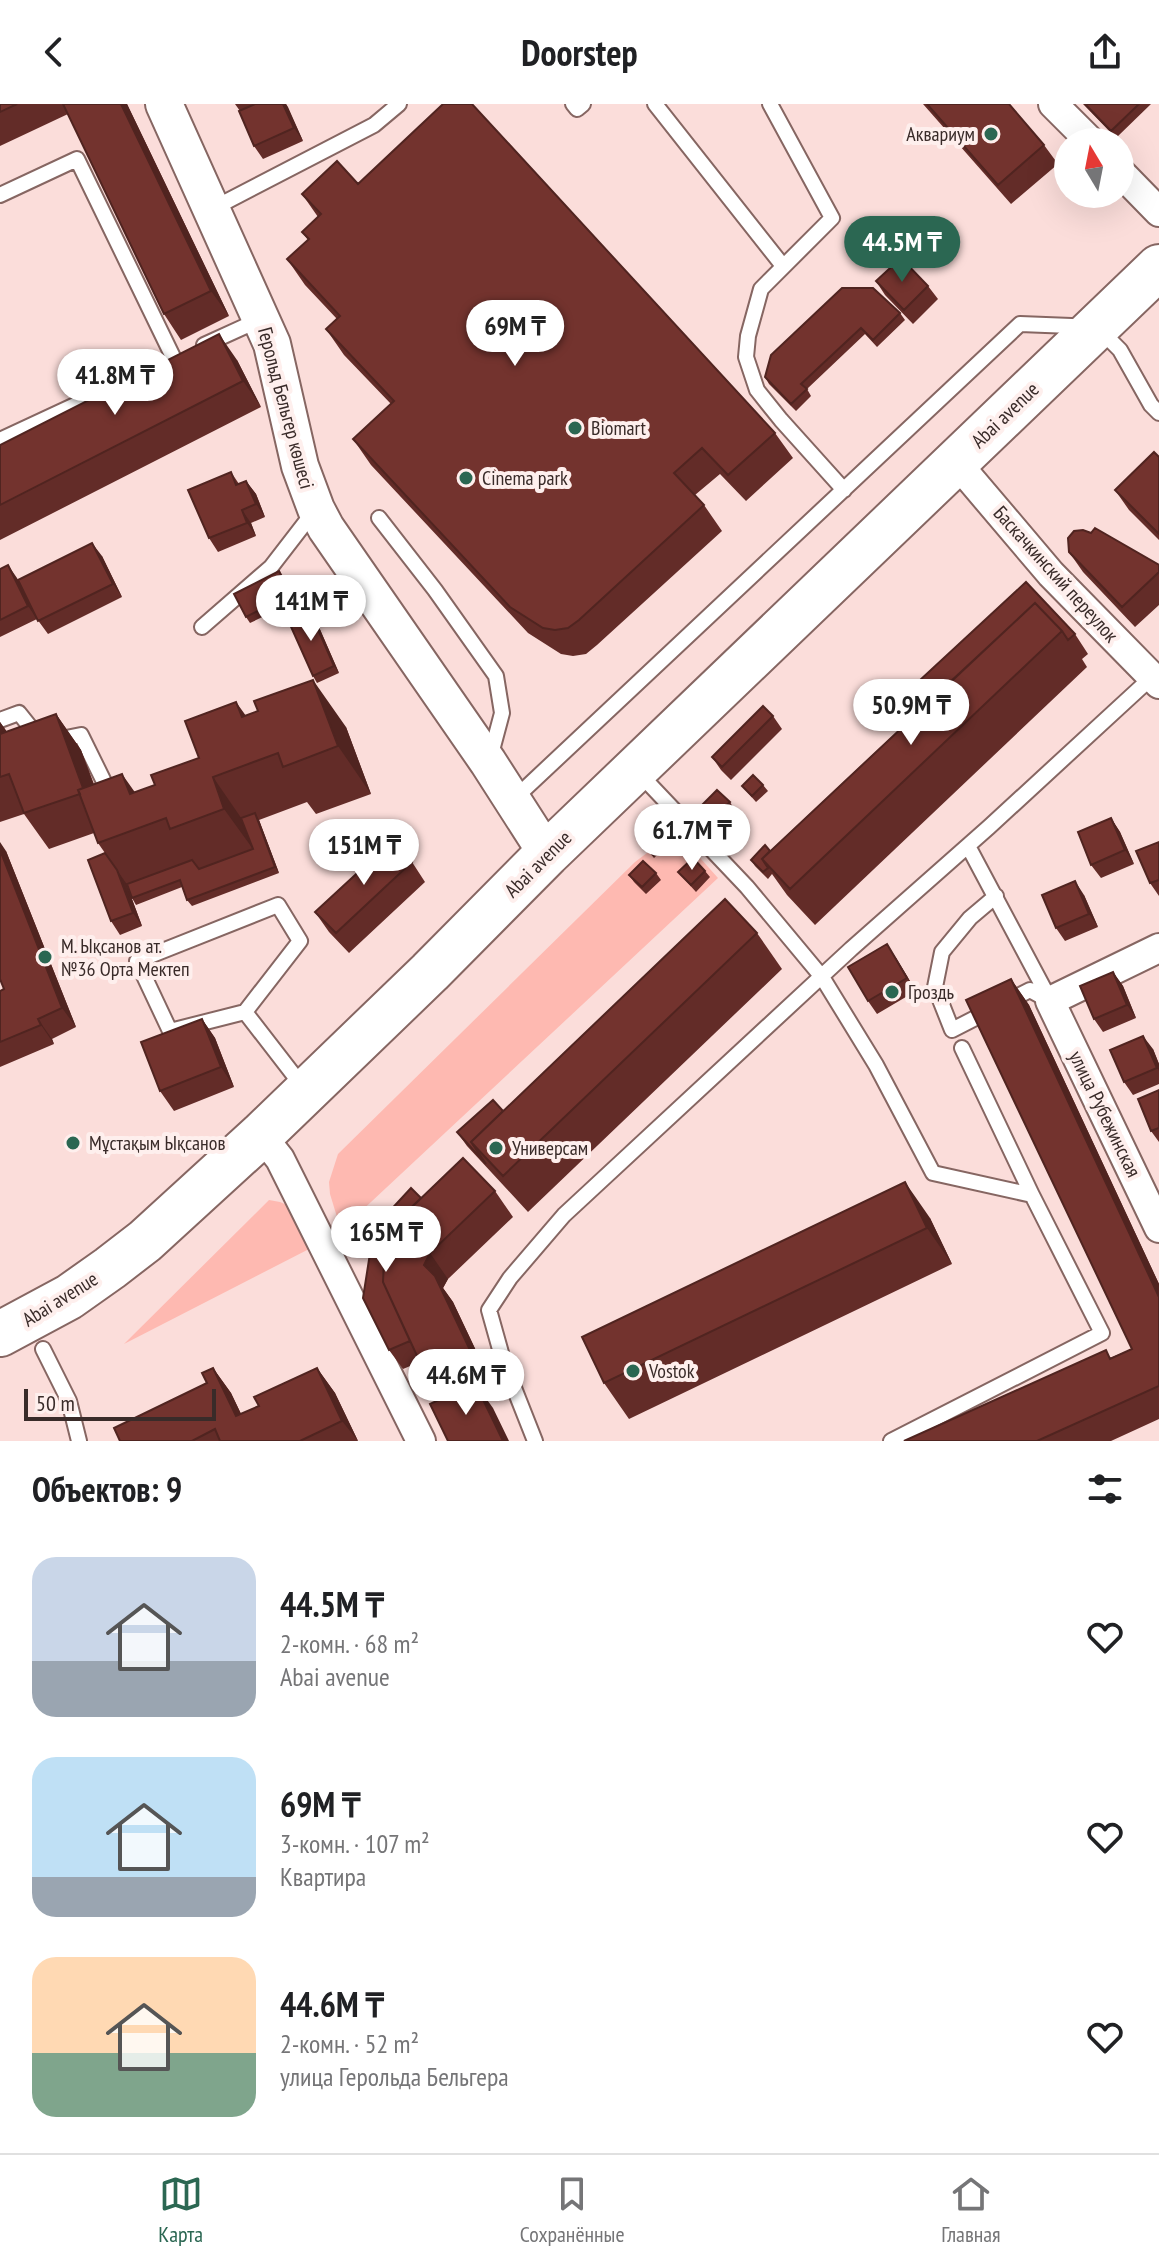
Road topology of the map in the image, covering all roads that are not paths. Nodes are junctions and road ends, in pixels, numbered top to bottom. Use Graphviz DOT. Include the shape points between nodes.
graph roads {
  1 [pos="164,104"];
  2 [pos="399,104"];
  3 [pos="573,104"];
  4 [pos="583,104"];
  5 [pos="655,104"];
  6 [pos="770,104"];
  7 [pos="1053,104"];
  8 [pos="1077,128"];
  9 [pos="1134,186"];
  10 [pos="0,195"];
  11 [pos="211,209"];
  12 [pos="1159,212"];
  13 [pos="783,266"];
  14 [pos="1159,267"];
  15 [pos="262,319"];
  16 [pos="1097,327"];
  17 [pos="174,359"];
  18 [pos="1159,413"];
  19 [pos="0,440"];
  20 [pos="956,462"];
  21 [pos="844,490"];
  22 [pos="316,509"];
  23 [pos="379,518"];
  24 [pos="202,627"];
  25 [pos="1155,681"];
  26 [pos="0,720"];
  27 [pos="488,762"];
  28 [pos="635,770"];
  29 [pos="129,798"];
  30 [pos="512,800"];
  31 [pos="968,846"];
  32 [pos="547,854"];
  33 [pos="996,896"];
  34 [pos="1159,948"];
  35 [pos="822,977"];
  36 [pos="1050,1001"];
  37 [pos="245,1012"];
  38 [pos="962,1048"];
  39 [pos="306,1090"];
  40 [pos="261,1135"];
  41 [pos="1032,1195"];
  42 [pos="1159,1228"];
  43 [pos="15,1339"];
  44 [pos="79,1441"];
  45 [pos="421,1441"];
  46 [pos="535,1441"];
  47 [pos="891,1441"];
  1 -- 11 [label="street, Герольд Бельгер көшесі"];
  2 -- 11 [label="lane" via="374,125"];
  3 -- 4 [label="lane" via="577,109"];
  5 -- 13 [label="lane"];
  6 -- 13 [label="lane" via="832,218"];
  7 -- 8 [label="street"];
  9 -- 12 [label="street"];
  10 -- 17 [label="lane" via="77,159"];
  11 -- 15 [label="street, Герольд Бельгер көшесі"];
  13 -- 21 [label="lane" via="761,289 746,357 757,390"];
  14 -- 16 [label="main road, Abai avenue"];
  15 -- 17 [label="lane"];
  15 -- 22 [label="street, Герольд Бельгер көшесі"];
  16 -- 18 [label="lane" via="1120,350"];
  16 -- 20 [label="main road, Abai avenue"];
  16 -- 21 [label="lane" via="1020,324"];
  17 -- 19 [label="lane"];
  20 -- 25 [label="street, Баскачкинский переулок" via="1051,574"];
  20 -- 28 [label="main road, Abai avenue"];
  21 -- 30 [label="lane"];
  22 -- 24 [label="lane" via="271,567"];
  22 -- 27 [label="street, Герольд Бельгер көшесі"];
  23 -- 27 [label="lane" via="496,676 502,713"];
  25 -- 31 [label="lane"];
  26 -- 29 [label="lane" via="19,713 43,743 81,735 115,803"];
  27 -- 30 [label="street, Герольд Бельгер көшесі"];
  28 -- 32 [label="main road, Abai avenue"];
  28 -- 35 [label="lane" via="747,887"];
  30 -- 32 [label="street, Герольд Бельгер көшесі"];
  31 -- 33 [label="lane"];
  31 -- 35 [label="lane"];
  32 -- 39 [label="main road, Abai avenue"];
  33 -- 36 [label="lane"];
  33 -- 36 [label="lane" via="942,952 935,987 952,1030 1030,990"];
  34 -- 36 [label="street"];
  35 -- 41 [label="lane" via="933,1173"];
  35 -- 46 [label="lane" via="564,1215 489,1310"];
  36 -- 42 [label="street, улица Рубежинская"];
  37 -- 37 [label="lane" via="170,1031 137,961 278,905 300,941"];
  37 -- 39 [label="lane"];
  38 -- 41 [label="lane"];
  39 -- 40 [label="main road, Abai avenue"];
  40 -- 43 [label="main road, Abai avenue" via="145,1241"];
  40 -- 45 [label="street" via="280,1159"];
  41 -- 47 [label="lane" via="1102,1333"];
  43 -- 44 [label="lane" via="69,1401"];
}
